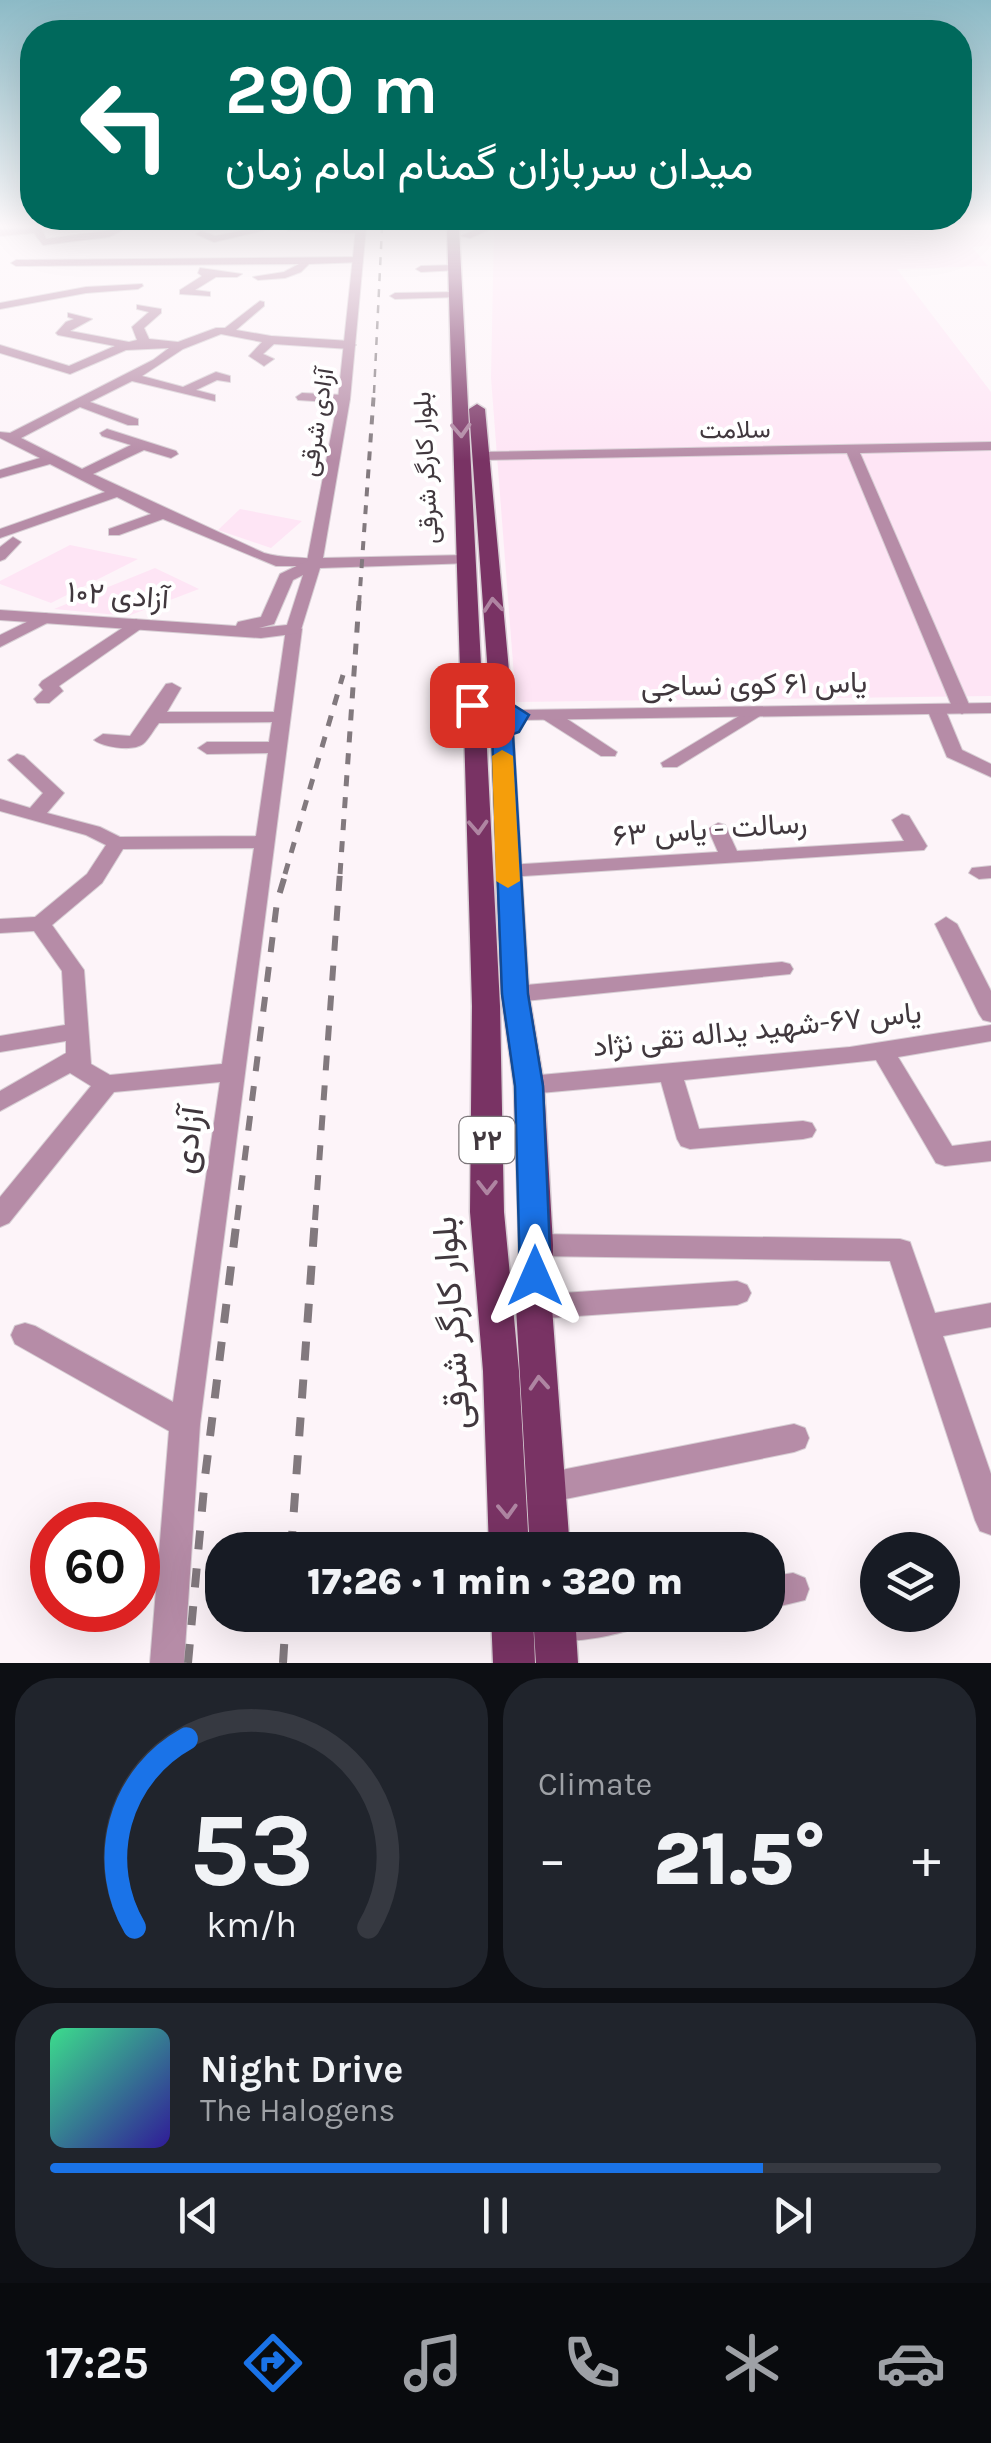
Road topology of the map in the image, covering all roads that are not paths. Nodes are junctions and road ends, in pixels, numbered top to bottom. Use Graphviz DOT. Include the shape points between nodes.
graph roads {
  1 [pos="36,306"];
  2 [pos="258,306"];
  3 [pos="354,306"];
  4 [pos="458,306"];
  5 [pos="463,306"];
  6 [pos="141,307"];
  7 [pos="2,315"];
  8 [pos="72,315"];
  9 [pos="229,330"];
  10 [pos="464,333"];
  11 [pos="143,340"];
  12 [pos="271,340"];
  13 [pos="125,344"];
  14 [pos="178,346"];
  15 [pos="350,346"];
  16 [pos="0,349"];
  17 [pos="264,362"];
  18 [pos="129,376"];
  19 [pos="226,379"];
  20 [pos="184,391"];
  21 [pos="302,397"];
  22 [pos="211,398"];
  23 [pos="344,400"];
  24 [pos="77,402"];
  25 [pos="110,414"];
  26 [pos="133,422"];
  27 [pos="88,426"];
  28 [pos="107,432"];
  29 [pos="5,438"];
  30 [pos="143,445"];
  31 [pos="991,446"];
  32 [pos="852,449"];
  33 [pos="172,454"];
  34 [pos="480,456"];
  35 [pos="52,459"];
  36 [pos="0,474"];
  37 [pos="82,474"];
  38 [pos="118,492"];
  39 [pos="164,514"];
  40 [pos="114,532"];
  41 [pos="6,538"];
  42 [pos="0,556"];
  43 [pos="467,560"];
  44 [pos="314,563"];
  45 [pos="0,615"];
  46 [pos="45,618"];
  47 [pos="136,624"];
  48 [pos="232,629"];
  49 [pos="294,629"];
  50 [pos="0,642"];
  51 [pos="172,688"];
  52 [pos="43,699"];
  53 [pos="991,708"];
  54 [pos="936,709"];
  55 [pos="962,709"];
  56 [pos="754,712"];
  57 [pos="549,714"];
  58 [pos="156,716"];
  59 [pos="282,716"];
  60 [pos="494,717"];
  61 [pos="103,740"];
  62 [pos="278,747"];
  63 [pos="207,748"];
  64 [pos="608,752"];
  65 [pos="17,760"];
  66 [pos="670,763"];
  67 [pos="991,771"];
  68 [pos="0,805"];
  69 [pos="34,816"];
  70 [pos="902,820"];
  71 [pos="718,828"];
  72 [pos="264,842"];
  73 [pos="118,843"];
  74 [pos="730,858"];
  75 [pos="508,871"];
  76 [pos="40,924"];
  77 [pos="946,924"];
  78 [pos="0,926"];
  79 [pos="782,970"];
  80 [pos="515,994"];
  81 [pos="991,1014"];
  82 [pos="78,1030"];
  83 [pos="991,1033"];
  84 [pos="0,1044"];
  85 [pos="882,1050"];
  86 [pos="79,1057"];
  87 [pos="231,1072"];
  88 [pos="670,1073"];
  89 [pos="107,1084"];
  90 [pos="529,1086"];
  91 [pos="0,1102"];
  92 [pos="803,1130"];
  93 [pos="991,1151"];
  94 [pos="0,1216"];
  95 [pos="536,1244"];
  96 [pos="736,1293"];
  97 [pos="534,1307"];
  98 [pos="991,1315"];
  99 [pos="926,1327"];
  100 [pos="25,1335"];
  101 [pos="185,1424"];
  102 [pos="794,1438"];
  103 [pos="982,1467"];
  104 [pos="546,1488"];
  105 [pos="991,1520"];
  106 [pos="508,1532"];
  107 [pos="549,1532"];
  108 [pos="513,1632"];
  109 [pos="167,1663"];
  110 [pos="514,1663"];
  1 -- 7 [label="street"];
  2 -- 9 [label="street"];
  3 -- 15 [label="street, آزادی شرقی"];
  4 -- 10 [label="main road, بلوار کارگر شرقی"];
  5 -- 10 [label="main road, بلوار کارگر شرقی"];
  6 -- 11 [label="street" via="158,311 138,326"];
  8 -- 13 [label="street" via="86,319 62,333"];
  9 -- 12 [label="street"];
  9 -- 14 [label="street"];
  10 -- 34 [label="main road, بلوار کارگر شرقی"];
  10 -- 43 [label="main road, بلوار کارگر شرقی, one-way"];
  11 -- 13 [label="street"];
  11 -- 14 [label="street"];
  12 -- 15 [label="street"];
  12 -- 17 [label="street" via="255,356"];
  13 -- 16 [label="street" via="70,370"];
  14 -- 18 [label="street"];
  15 -- 23 [label="street, آزادی شرقی"];
  18 -- 20 [label="street"];
  18 -- 24 [label="street"];
  19 -- 20 [label="street" via="216,376"];
  20 -- 22 [label="street"];
  21 -- 23 [label="street"];
  23 -- 44 [label="street, آزادی شرقی"];
  24 -- 25 [label="street"];
  24 -- 29 [label="street"];
  25 -- 26 [label="street"];
  25 -- 27 [label="street"];
  28 -- 30 [label="street"];
  29 -- 35 [label="street"];
  30 -- 33 [label="street"];
  30 -- 37 [label="street"];
  31 -- 32 [label="street, سلامت"];
  32 -- 34 [label="street, سلامت"];
  32 -- 55 [label="street"];
  60 -- 34 [label="main road, بلوار کارگر شرقی, one-way"];
  35 -- 36 [label="street"];
  35 -- 37 [label="street"];
  37 -- 38 [label="street"];
  38 -- 39 [label="street"];
  38 -- 41 [label="street"];
  39 -- 40 [label="street"];
  39 -- 44 [label="street" via="259,556"];
  41 -- 42 [label="street"];
  43 -- 44 [label="street"];
  43 -- 60 [label="main road, بلوار کارگر شرقی"];
  44 -- 48 [label="street" via="286,577 268,620"];
  44 -- 49 [label="street, آزادی"];
  45 -- 46 [label="street, آزادی ۱۰۲"];
  46 -- 47 [label="street, آزادی ۱۰۲"];
  46 -- 50 [label="street"];
  47 -- 48 [label="street, آزادی ۱۰۲"];
  47 -- 52 [label="street" via="48,686 54,691"];
  48 -- 49 [label="street"];
  49 -- 59 [label="street, آزادی"];
  51 -- 58 [label="street"];
  53 -- 55 [label="street, یاس ۶۱ کوی نساجی"];
  54 -- 55 [label="street, یاس ۶۱ کوی نساجی"];
  54 -- 56 [label="street, یاس ۶۱ کوی نساجی"];
  54 -- 67 [label="street" via="954,753"];
  56 -- 57 [label="street, یاس ۶۱ کوی نساجی"];
  56 -- 66 [label="street"];
  57 -- 60 [label="street, یاس ۶۱ کوی نساجی"];
  57 -- 64 [label="street"];
  58 -- 59 [label="street"];
  58 -- 61 [label="street" via="135,742"];
  59 -- 62 [label="street, آزادی"];
  60 -- 75 [label="main road, بلوار کارگر شرقی"];
  60 -- 106 [label="main road, بلوار کارگر شرقی / ۲۲, one-way" via="486,1212"];
  62 -- 63 [label="street"];
  62 -- 72 [label="street, آزادی"];
  65 -- 69 [label="street" via="54,793"];
  68 -- 69 [label="street"];
  69 -- 73 [label="street"];
  70 -- 74 [label="street, رسالت - یاس ۶۳" via="917,846"];
  71 -- 74 [label="street"];
  72 -- 73 [label="street"];
  72 -- 87 [label="street, آزادی"];
  73 -- 76 [label="street" via="95,878"];
  74 -- 75 [label="street, رسالت - یاس ۶۳"];
  75 -- 80 [label="main road, بلوار کارگر شرقی"];
  76 -- 78 [label="street"];
  76 -- 82 [label="street" via="73,970"];
  77 -- 81 [label="street"];
  79 -- 80 [label="street"];
  80 -- 90 [label="main road, بلوار کارگر شرقی"];
  82 -- 84 [label="street"];
  82 -- 86 [label="street"];
  83 -- 85 [label="street, یاس ۶۷-شهید یداله تقی نژاد"];
  85 -- 88 [label="street, یاس ۶۷-شهید یداله تقی نژاد"];
  85 -- 93 [label="street" via="946,1156"];
  86 -- 89 [label="street" via="79,1068"];
  86 -- 91 [label="street"];
  87 -- 89 [label="street"];
  87 -- 101 [label="street, آزادی"];
  88 -- 90 [label="street, یاس ۶۷-شهید یداله تقی نژاد"];
  88 -- 92 [label="street" via="690,1139"];
  89 -- 94 [label="street"];
  90 -- 95 [label="main road, بلوار کارگر شرقی"];
  95 -- 97 [label="main road, بلوار کارگر شرقی"];
  95 -- 99 [label="street" via="900,1250"];
  96 -- 97 [label="street"];
  104 -- 97 [label="main road, بلوار کارگر شرقی, one-way"];
  98 -- 99 [label="street"];
  99 -- 103 [label="street"];
  100 -- 101 [label="street"];
  101 -- 109 [label="street, آزادی"];
  102 -- 104 [label="street"];
  103 -- 105 [label="street"];
  104 -- 107 [label="main road, بلوار کارگر شرقی"];
  108 -- 110 [label="main road"];
}
